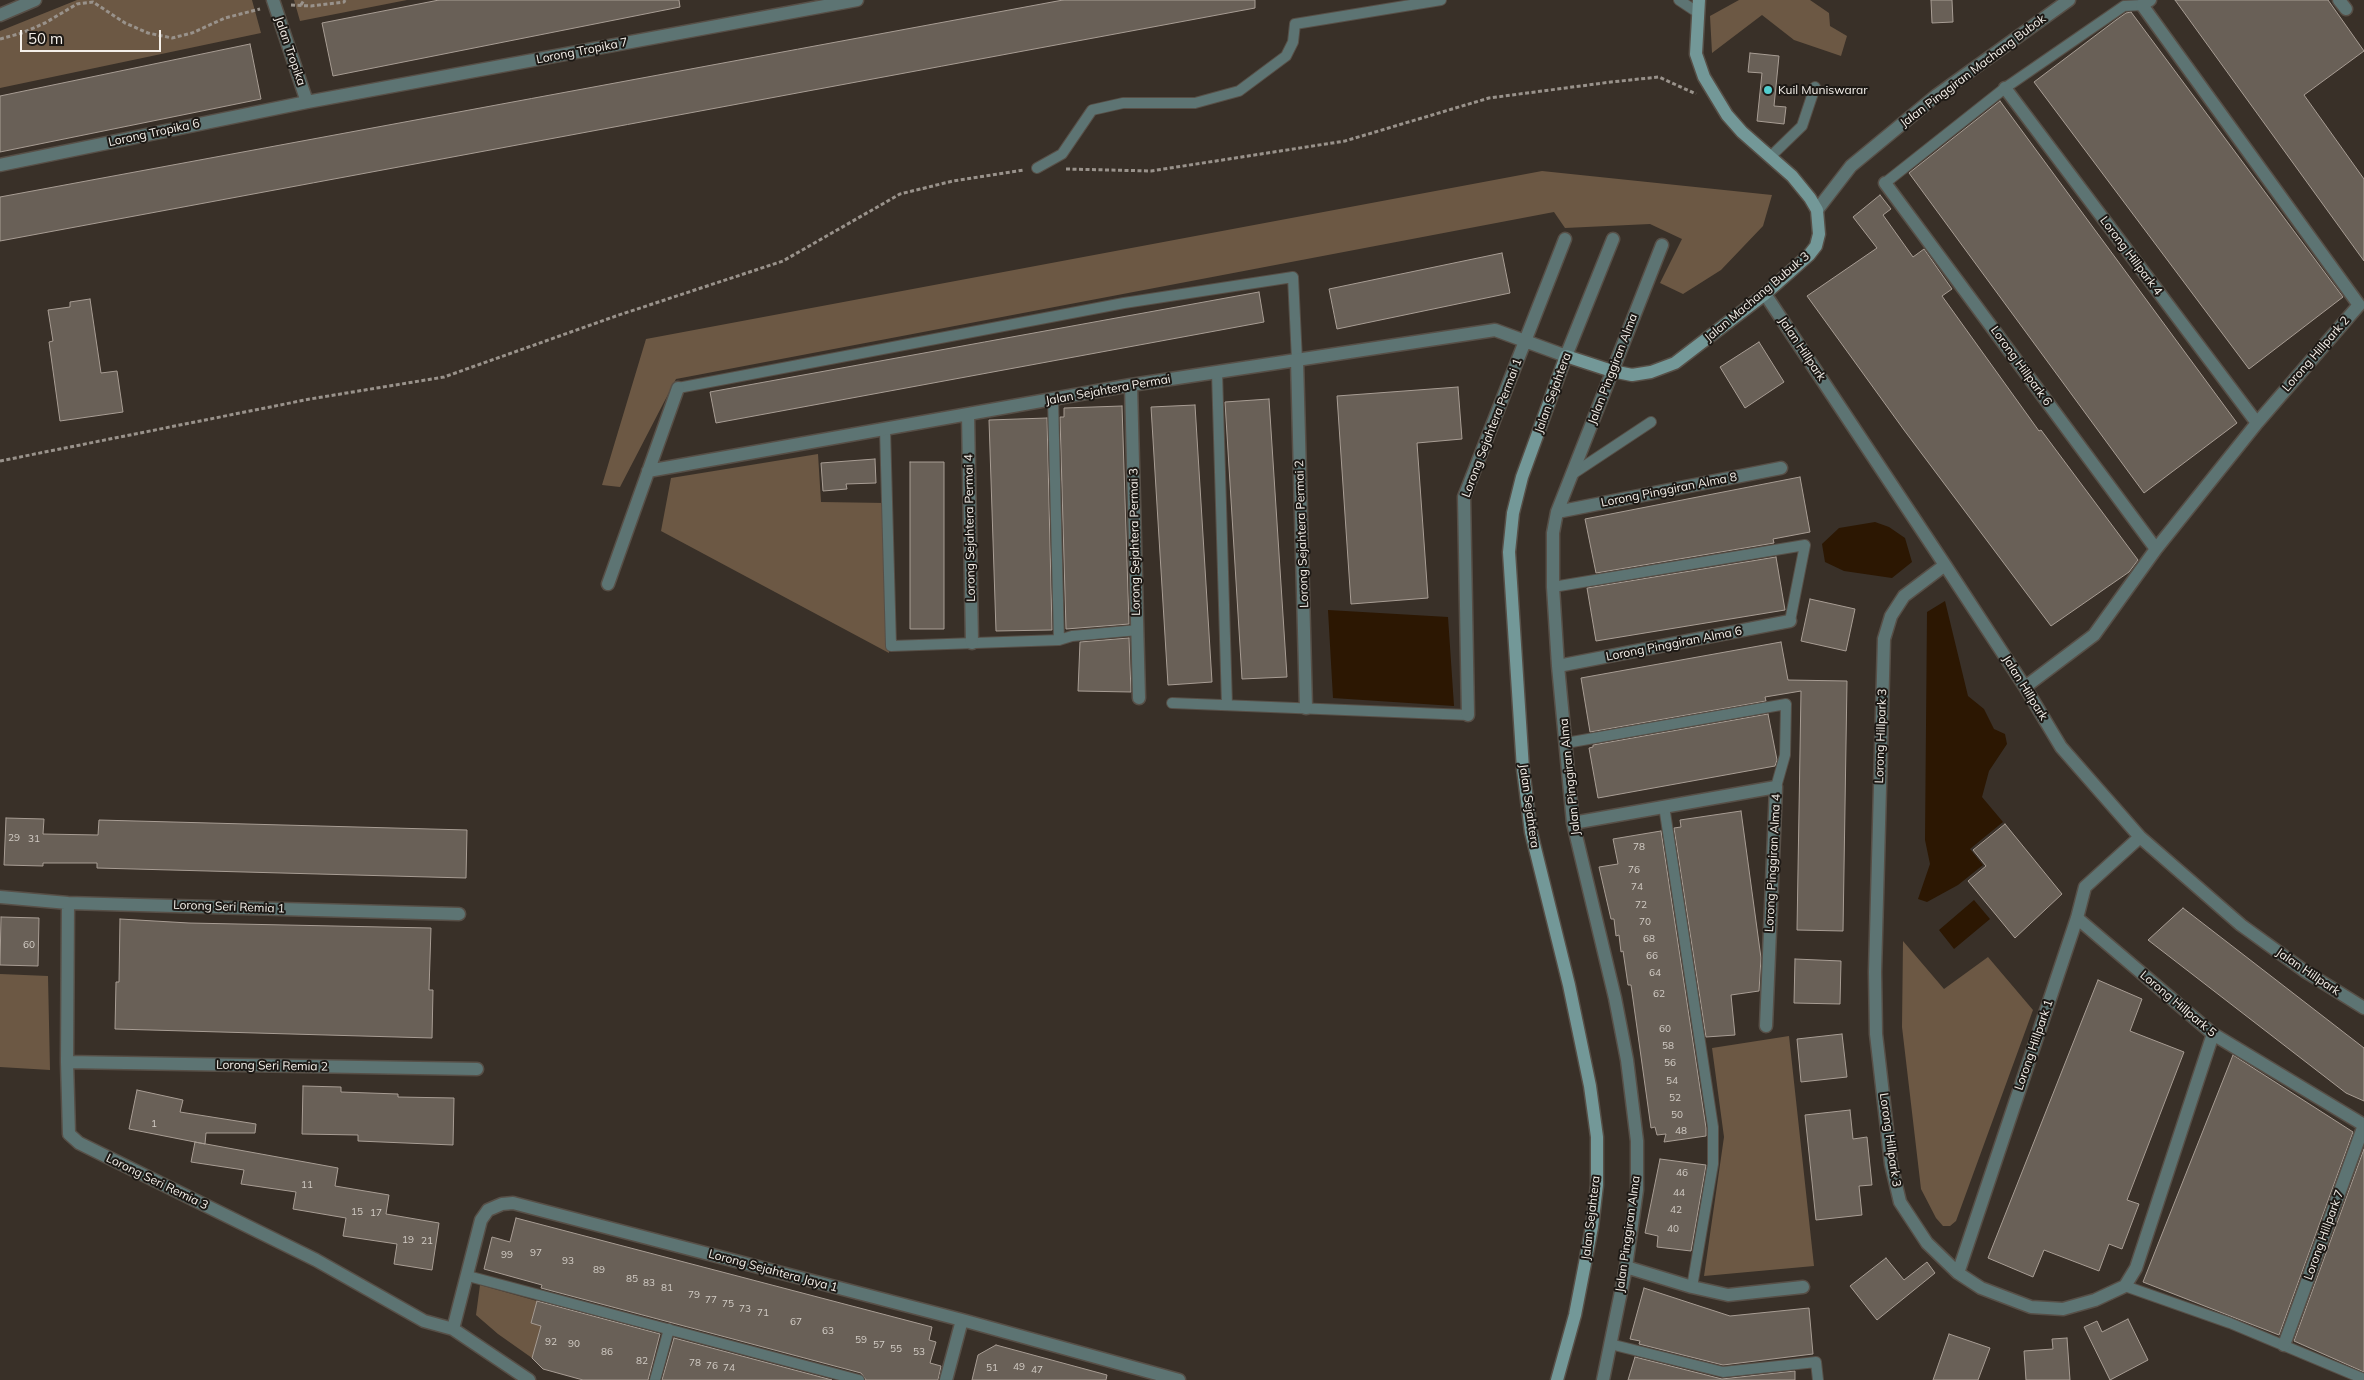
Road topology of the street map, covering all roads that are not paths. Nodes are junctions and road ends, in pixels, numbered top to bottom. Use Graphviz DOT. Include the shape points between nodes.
graph roads {
  1 [pos="35,0"];
  2 [pos="857,0"];
  3 [pos="1441,0"];
  4 [pos="1679,0"];
  5 [pos="2069,0"];
  6 [pos="274,2"];
  7 [pos="2146,3"];
  8 [pos="1698,6"];
  9 [pos="0,15"];
  10 [pos="1815,87"];
  11 [pos="2005,88"];
  12 [pos="307,102"];
  13 [pos="1770,157"];
  14 [pos="0,165"];
  15 [pos="1037,168"];
  16 [pos="1885,183"];
  17 [pos="1817,210"];
  18 [pos="1614,239"];
  19 [pos="1565,240"];
  20 [pos="1662,244"];
  21 [pos="1765,294"];
  22 [pos="1526,342"];
  23 [pos="1566,356"];
  24 [pos="1297,360"];
  25 [pos="1612,371"];
  26 [pos="1218,372"];
  27 [pos="1132,385"];
  28 [pos="678,388"];
  29 [pos="1054,400"];
  30 [pos="968,414"];
  31 [pos="1651,422"];
  32 [pos="2257,423"];
  33 [pos="885,429"];
  34 [pos="1781,468"];
  35 [pos="648,470"];
  36 [pos="1571,475"];
  37 [pos="1557,512"];
  38 [pos="2156,549"];
  39 [pos="1946,565"];
  40 [pos="608,584"];
  41 [pos="1553,587"];
  42 [pos="1790,621"];
  43 [pos="1138,630"];
  44 [pos="1059,640"];
  45 [pos="972,643"];
  46 [pos="1558,666"];
  47 [pos="2025,686"];
  48 [pos="1139,698"];
  49 [pos="1172,703"];
  50 [pos="1227,705"];
  51 [pos="1306,708"];
  52 [pos="1468,715"];
  53 [pos="1566,743"];
  54 [pos="1776,787"];
  55 [pos="1664,806"];
  56 [pos="1573,823"];
  57 [pos="2140,837"];
  58 [pos="0,897"];
  59 [pos="68,903"];
  60 [pos="458,914"];
  61 [pos="2076,918"];
  62 [pos="2364,1008"];
  63 [pos="1766,1026"];
  64 [pos="2213,1034"];
  65 [pos="67,1062"];
  66 [pos="477,1069"];
  67 [pos="2364,1125"];
  68 [pos="1626,1267"];
  69 [pos="1958,1273"];
  70 [pos="468,1276"];
  71 [pos="2125,1286"];
  72 [pos="1692,1287"];
  73 [pos="1804,1287"];
  74 [pos="962,1320"];
  75 [pos="453,1329"];
  76 [pos="669,1330"];
  77 [pos="1610,1344"];
  78 [pos="2284,1345"];
  79 [pos="2364,1379"];
  80 [pos="528,1380"];
  81 [pos="655,1380"];
  82 [pos="859,1380"];
  83 [pos="946,1380"];
  84 [pos="1179,1380"];
  85 [pos="1557,1380"];
  86 [pos="1603,1380"];
  87 [pos="1818,1380"];
  1 -- 9 [label="street"];
  2 -- 12 [label="street, Lorong Tropika 7"];
  3 -- 15 [label="lane" via="1295,24 1294,42 1286,56 1239,91 1195,103 1123,103 1092,110 1062,154"];
  4 -- 8 [label="lane"];
  5 -- 17 [label="street, Jalan Pinggiran Machang Bubok" via="1937,96 1851,166"];
  6 -- 12 [label="street, Jalan Tropika"];
  7 -- 11 [label="lane" via="2124,6"];
  7 -- 32 [label="street, Lorong Hillpark 2" via="2359,305"];
  8 -- 13 [label="main road" via="1696,54 1704,77 1727,115"];
  10 -- 13 [label="lane" via="1802,126"];
  11 -- 16 [label="lane"];
  11 -- 32 [label="street, Lorong Hillpark 4"];
  12 -- 14 [label="street, Lorong Tropika 6"];
  13 -- 17 [label="main road" via="1801,187"];
  16 -- 38 [label="street, Lorong Hillpark 6"];
  17 -- 21 [label="main road, Jalan Machang Bubuk 3" via="1819,234 1816,246"];
  18 -- 23 [label="street, Jalan Sejahtera"];
  19 -- 22 [label="street, Lorong Sejahtera Permai 1"];
  20 -- 25 [label="street, Jalan Pinggiran Alma"];
  21 -- 25 [label="main road, Jalan Machang Bubuk 3" via="1675,364 1632,375"];
  21 -- 39 [label="street, Jalan Hillpark"];
  22 -- 23 [label="street, Jalan Sejahtera Permai"];
  22 -- 24 [label="street, Jalan Sejahtera Permai" via="1495,330"];
  22 -- 52 [label="street, Lorong Sejahtera Permai 1" via="1464,497"];
  23 -- 25 [label="main road, Jalan Machang Bubuk 3"];
  23 -- 85 [label="main road, Jalan Sejahtera" via="1522,477 1513,513 1510,552 1522,769 1531,832 1569,985 1597,1137 1597,1185 1592,1227 1575,1316"];
  24 -- 26 [label="street, Jalan Sejahtera Permai"];
  24 -- 28 [label="lane" via="1293,277 1124,303"];
  24 -- 51 [label="street, Lorong Sejahtera Permai 2"];
  25 -- 36 [label="street, Jalan Pinggiran Alma"];
  26 -- 27 [label="street, Jalan Sejahtera Permai"];
  26 -- 50 [label="lane"];
  27 -- 29 [label="street, Jalan Sejahtera Permai"];
  27 -- 43 [label="street, Lorong Sejahtera Permai 3"];
  28 -- 35 [label="street"];
  29 -- 30 [label="street, Jalan Sejahtera Permai"];
  29 -- 44 [label="lane"];
  30 -- 33 [label="street, Jalan Sejahtera Permai"];
  30 -- 45 [label="street, Lorong Sejahtera Permai 4"];
  31 -- 36 [label="lane"];
  32 -- 38 [label="street, Lorong Hillpark 2"];
  33 -- 35 [label="street, Jalan Sejahtera Permai"];
  33 -- 45 [label="lane" via="891,646"];
  34 -- 37 [label="street, Lorong Pinggiran Alma 8"];
  35 -- 40 [label="street"];
  36 -- 37 [label="street, Jalan Pinggiran Alma"];
  37 -- 41 [label="street, Jalan Pinggiran Alma" via="1553,533"];
  38 -- 47 [label="street, Lorong Hillpark 2" via="2094,635"];
  39 -- 47 [label="street, Jalan Hillpark"];
  39 -- 69 [label="street, Lorong Hillpark 3" via="1904,596 1891,616 1884,639 1876,1034 1891,1164 1900,1202 1927,1243"];
  41 -- 42 [label="lane" via="1805,545"];
  41 -- 46 [label="street, Jalan Pinggiran Alma"];
  42 -- 46 [label="street, Lorong Pinggiran Alma 6"];
  43 -- 44 [label="lane"];
  43 -- 48 [label="street, Lorong Sejahtera Permai 3"];
  44 -- 45 [label="lane"];
  46 -- 53 [label="street, Jalan Pinggiran Alma"];
  47 -- 57 [label="street, Jalan Hillpark" via="2061,747"];
  49 -- 50 [label="lane"];
  50 -- 51 [label="lane"];
  51 -- 52 [label="lane"];
  53 -- 54 [label="lane" via="1786,704 1785,755"];
  53 -- 56 [label="street, Jalan Pinggiran Alma"];
  54 -- 55 [label="street, Lorong Pinggiran Alma 4"];
  54 -- 63 [label="street, Lorong Pinggiran Alma 4"];
  55 -- 56 [label="street, Lorong Pinggiran Alma 4"];
  55 -- 72 [label="lane" via="1714,1127 1713,1164"];
  56 -- 68 [label="street, Jalan Pinggiran Alma" via="1615,998 1637,1141 1637,1190"];
  57 -- 61 [label="street, Lorong Hillpark 1" via="2085,887"];
  57 -- 62 [label="street, Jalan Hillpark" via="2241,925 2306,972"];
  58 -- 59 [label="street, Lorong Seri Remia 1"];
  59 -- 60 [label="street, Lorong Seri Remia 1"];
  59 -- 65 [label="street, Lorong Seri Remia 3"];
  61 -- 64 [label="street, Lorong Hillpark 5"];
  61 -- 69 [label="street, Lorong Hillpark 1"];
  64 -- 67 [label="street, Lorong Hillpark 5"];
  64 -- 71 [label="street" via="2136,1268"];
  65 -- 66 [label="street, Lorong Seri Remia 2"];
  65 -- 75 [label="street, Lorong Seri Remia 3" via="69,1134 79,1143 316,1260 424,1321"];
  67 -- 78 [label="street, Lorong Hillpark 7"];
  68 -- 72 [label="street"];
  68 -- 77 [label="street, Jalan Pinggiran Alma"];
  69 -- 71 [label="street, Lorong Hillpark 3" via="1981,1288 2031,1307 2063,1309 2095,1300"];
  70 -- 74 [label="street, Lorong Sejahtera Jaya 1" via="481,1220 488,1210 514,1203"];
  70 -- 75 [label="street, Lorong Sejahtera Jaya 1"];
  70 -- 76 [label="lane"];
  71 -- 78 [label="lane"];
  72 -- 73 [label="street" via="1728,1295"];
  74 -- 83 [label="street"];
  74 -- 84 [label="street, Lorong Sejahtera Jaya 1"];
  75 -- 80 [label="street, Lorong Seri Remia 3"];
  76 -- 81 [label="lane"];
  76 -- 82 [label="lane"];
  77 -- 86 [label="street, Jalan Pinggiran Alma"];
  77 -- 87 [label="lane" via="1723,1372 1816,1362"];
  78 -- 79 [label="lane"];
}
